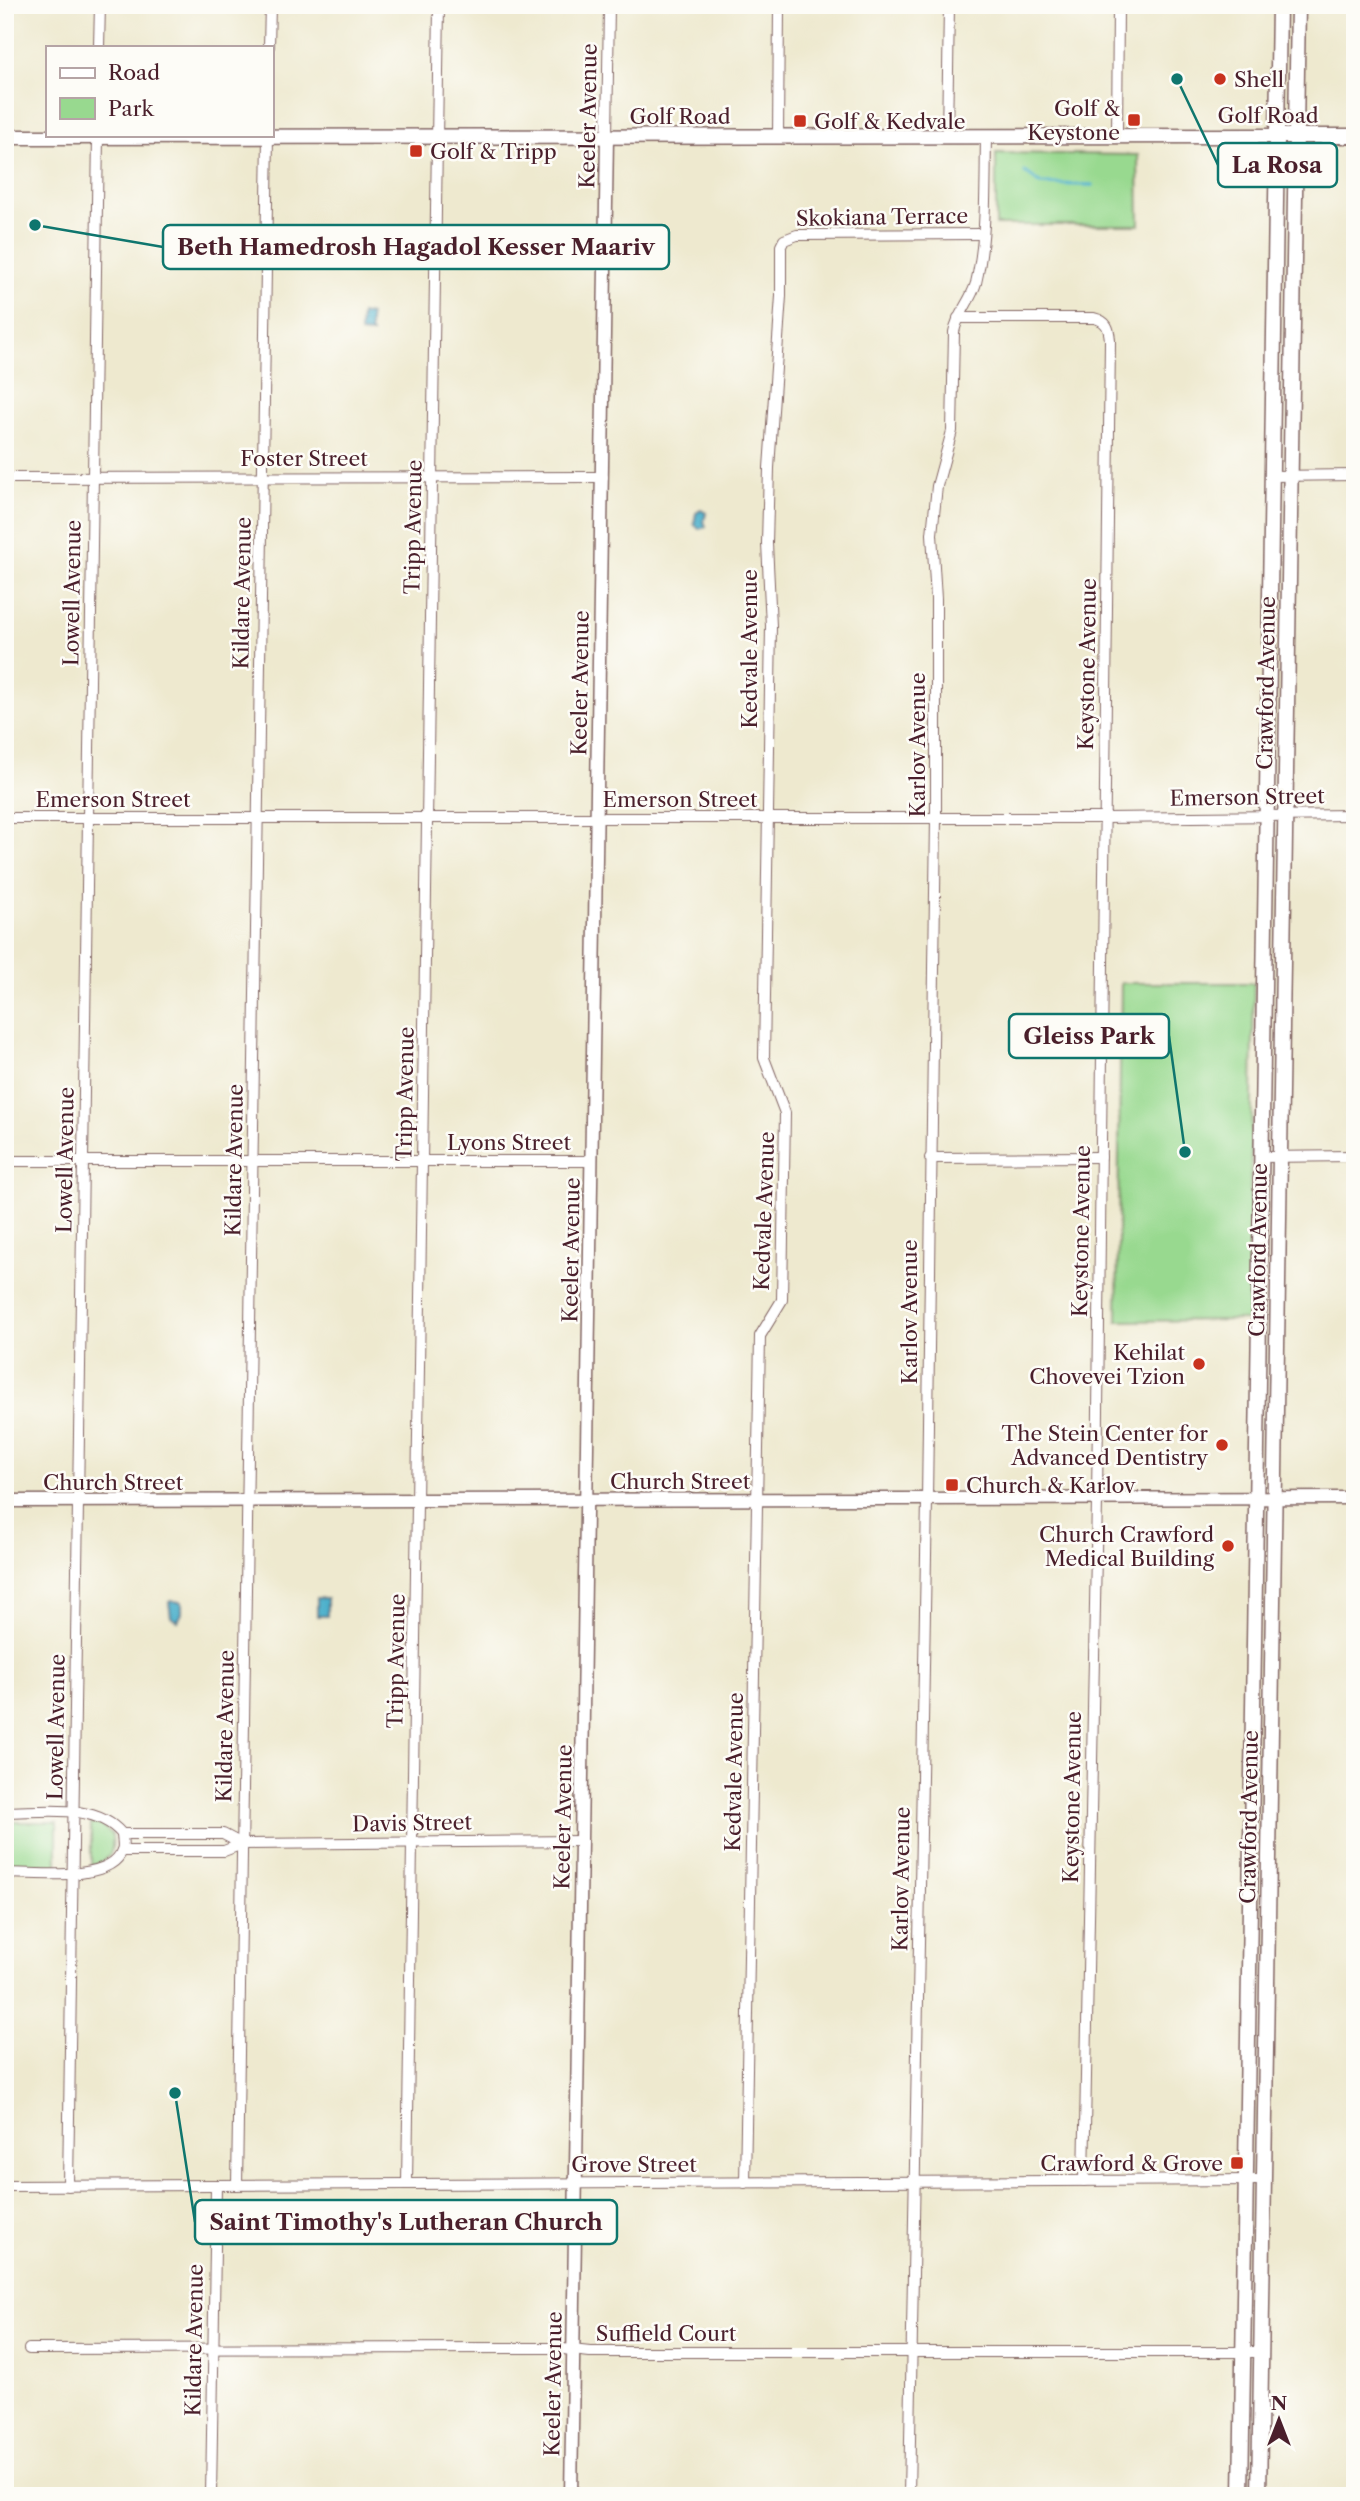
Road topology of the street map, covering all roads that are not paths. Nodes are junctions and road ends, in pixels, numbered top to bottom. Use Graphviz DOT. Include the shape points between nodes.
graph roads {
  1 [pos="100,5"];
  2 [pos="270,5"];
  3 [pos="439,5"];
  4 [pos="609,5"];
  5 [pos="779,5"];
  6 [pos="949,5"];
  7 [pos="1118,5"];
  8 [pos="1279,5"];
  9 [pos="1298,5"];
  10 [pos="99,46"];
  11 [pos="269,46"];
  12 [pos="98,136"];
  13 [pos="268,136"];
  14 [pos="1117,136"];
  15 [pos="1278,136"];
  16 [pos="1297,136"];
  17 [pos="1355,136"];
  18 [pos="5,137"];
  19 [pos="438,137"];
  20 [pos="607,137"];
  21 [pos="778,137"];
  22 [pos="947,137"];
  23 [pos="986,137"];
  24 [pos="982,234"];
  25 [pos="783,240"];
  26 [pos="958,317"];
  27 [pos="1355,475"];
  28 [pos="1272,476"];
  29 [pos="1291,476"];
  30 [pos="263,477"];
  31 [pos="433,477"];
  32 [pos="603,477"];
  33 [pos="5,478"];
  34 [pos="93,478"];
  35 [pos="1355,815"];
  36 [pos="1267,816"];
  37 [pos="1285,816"];
  38 [pos="936,817"];
  39 [pos="1105,817"];
  40 [pos="5,818"];
  41 [pos="89,818"];
  42 [pos="428,818"];
  43 [pos="597,818"];
  44 [pos="767,818"];
  45 [pos="258,819"];
  46 [pos="1280,1156"];
  47 [pos="1355,1156"];
  48 [pos="1101,1157"];
  49 [pos="1262,1157"];
  50 [pos="930,1158"];
  51 [pos="5,1161"];
  52 [pos="84,1161"];
  53 [pos="254,1161"];
  54 [pos="423,1161"];
  55 [pos="592,1161"];
  56 [pos="1355,1498"];
  57 [pos="1256,1499"];
  58 [pos="1275,1499"];
  59 [pos="588,1500"];
  60 [pos="758,1500"];
  61 [pos="927,1500"];
  62 [pos="1097,1500"];
  63 [pos="5,1501"];
  64 [pos="79,1501"];
  65 [pos="248,1501"];
  66 [pos="418,1501"];
  67 [pos="5,1812"];
  68 [pos="74,1812"];
  69 [pos="122,1834"];
  70 [pos="582,1841"];
  71 [pos="1251,1842"];
  72 [pos="1269,1842"];
  73 [pos="412,1843"];
  74 [pos="242,1844"];
  75 [pos="122,1851"];
  76 [pos="5,1873"];
  77 [pos="73,1873"];
  78 [pos="1245,2180"];
  79 [pos="1264,2180"];
  80 [pos="1084,2181"];
  81 [pos="915,2182"];
  82 [pos="575,2183"];
  83 [pos="745,2183"];
  84 [pos="407,2184"];
  85 [pos="216,2185"];
  86 [pos="237,2185"];
  87 [pos="5,2186"];
  88 [pos="68,2186"];
  89 [pos="29,2349"];
  90 [pos="214,2350"];
  91 [pos="572,2350"];
  92 [pos="912,2352"];
  93 [pos="1243,2352"];
  94 [pos="1261,2352"];
  95 [pos="211,2496"];
  96 [pos="571,2496"];
  97 [pos="909,2496"];
  98 [pos="1241,2496"];
  99 [pos="1259,2496"];
  1 -- 10 [label="street"];
  2 -- 11 [label="street"];
  3 -- 19 [label="street, Tripp Avenue"];
  4 -- 20 [label="street, Keeler Avenue"];
  5 -- 21 [label="street"];
  6 -- 22 [label="street"];
  7 -- 14 [label="street"];
  8 -- 15 [label="main road, Crawford Avenue"];
  9 -- 16 [label="main road, Crawford Avenue"];
  12 -- 13 [label="main road, Golf Road"];
  12 -- 18 [label="main road, Golf Road"];
  12 -- 34 [label="street, Lowell Avenue"];
  13 -- 19 [label="main road, Golf Road"];
  13 -- 30 [label="street, Kildare Avenue"];
  14 -- 15 [label="main road, Golf Road"];
  14 -- 23 [label="main road, Golf Road"];
  15 -- 16 [label="main road, Golf Road"];
  15 -- 28 [label="main road, Crawford Avenue"];
  16 -- 17 [label="main road, Golf Road"];
  16 -- 29 [label="main road, Crawford Avenue"];
  19 -- 20 [label="main road, Golf Road"];
  19 -- 31 [label="street, Tripp Avenue"];
  20 -- 21 [label="main road, Golf Road"];
  20 -- 32 [label="street, Keeler Avenue"];
  21 -- 22 [label="main road, Golf Road"];
  22 -- 23 [label="main road, Golf Road"];
  23 -- 24 [label="street, Karlov Avenue"];
  24 -- 25 [label="street, Skokiana Terrace" via="797,235"];
  24 -- 26 [label="street, Karlov Avenue" via="973,293"];
  25 -- 44 [label="street, Kedvale Avenue" via="769,468"];
  26 -- 38 [label="street, Karlov Avenue" via="951,431 933,515"];
  26 -- 39 [label="street, Keystone Avenue" via="1088,318 1101,320 1109,328"];
  27 -- 29 [label="street"];
  28 -- 29 [label="street"];
  28 -- 36 [label="main road, Crawford Avenue"];
  29 -- 37 [label="main road, Crawford Avenue"];
  30 -- 31 [label="street, Foster Street"];
  30 -- 34 [label="street, Foster Street"];
  30 -- 45 [label="street, Kildare Avenue"];
  31 -- 32 [label="street, Foster Street"];
  31 -- 42 [label="street, Tripp Avenue"];
  32 -- 43 [label="street, Keeler Avenue"];
  33 -- 34 [label="street, Foster Street"];
  34 -- 41 [label="street, Lowell Avenue"];
  35 -- 37 [label="street, Emerson Street"];
  36 -- 37 [label="street, Emerson Street"];
  36 -- 39 [label="street, Emerson Street"];
  36 -- 49 [label="main road, Crawford Avenue"];
  37 -- 46 [label="main road, Crawford Avenue"];
  38 -- 39 [label="street, Emerson Street"];
  38 -- 44 [label="street, Emerson Street"];
  38 -- 50 [label="street, Karlov Avenue"];
  39 -- 48 [label="street, Keystone Avenue"];
  40 -- 41 [label="street, Emerson Street"];
  41 -- 45 [label="street, Emerson Street"];
  41 -- 52 [label="street, Lowell Avenue"];
  42 -- 43 [label="street, Emerson Street"];
  42 -- 45 [label="street, Emerson Street"];
  42 -- 54 [label="street, Tripp Avenue"];
  43 -- 44 [label="street, Emerson Street"];
  43 -- 55 [label="street, Keeler Avenue"];
  44 -- 60 [label="street, Kedvale Avenue" via="764,1058 785,1113 782,1300 760,1336"];
  45 -- 53 [label="street, Kildare Avenue"];
  46 -- 47 [label="street"];
  46 -- 49 [label="street"];
  46 -- 58 [label="main road, Crawford Avenue"];
  48 -- 50 [label="street"];
  48 -- 62 [label="street, Keystone Avenue"];
  49 -- 57 [label="main road, Crawford Avenue"];
  50 -- 61 [label="street, Karlov Avenue"];
  51 -- 52 [label="street, Lyons Street"];
  52 -- 53 [label="street, Lyons Street"];
  52 -- 64 [label="street, Lowell Avenue"];
  53 -- 54 [label="street, Lyons Street"];
  53 -- 65 [label="street, Kildare Avenue"];
  54 -- 55 [label="street, Lyons Street"];
  54 -- 66 [label="street, Tripp Avenue"];
  55 -- 59 [label="street, Keeler Avenue"];
  56 -- 58 [label="street, Church Street"];
  57 -- 58 [label="street, Church Street"];
  57 -- 62 [label="street, Church Street"];
  57 -- 71 [label="main road, Crawford Avenue"];
  58 -- 72 [label="main road, Crawford Avenue"];
  59 -- 60 [label="street, Church Street"];
  59 -- 66 [label="street, Church Street"];
  59 -- 70 [label="street, Keeler Avenue"];
  60 -- 61 [label="street, Church Street"];
  60 -- 83 [label="street, Kedvale Avenue"];
  61 -- 62 [label="street, Church Street"];
  61 -- 81 [label="street, Karlov Avenue"];
  62 -- 80 [label="street, Keystone Avenue"];
  63 -- 64 [label="street, Church Street"];
  64 -- 65 [label="street, Church Street"];
  64 -- 68 [label="street, Lowell Avenue"];
  65 -- 66 [label="street, Church Street"];
  65 -- 74 [label="street, Kildare Avenue"];
  66 -- 73 [label="street, Tripp Avenue"];
  67 -- 68 [label="street"];
  68 -- 69 [label="street" via="102,1818"];
  68 -- 77 [label="street, Lowell Avenue"];
  69 -- 74 [label="street, Davis Street" via="223,1834"];
  69 -- 75 [label="street"];
  70 -- 73 [label="street, Davis Street"];
  70 -- 82 [label="street, Keeler Avenue"];
  71 -- 72 [label="street"];
  71 -- 78 [label="main road, Crawford Avenue"];
  72 -- 79 [label="main road, Crawford Avenue"];
  73 -- 74 [label="street, Davis Street"];
  73 -- 84 [label="street, Tripp Avenue"];
  74 -- 75 [label="street, Davis Street" via="224,1851"];
  74 -- 86 [label="street, Kildare Avenue"];
  75 -- 77 [label="street" via="105,1869"];
  76 -- 77 [label="street"];
  77 -- 88 [label="street, Lowell Avenue"];
  78 -- 79 [label="street, Grove Street"];
  78 -- 80 [label="street, Grove Street"];
  78 -- 93 [label="main road, Crawford Avenue"];
  79 -- 94 [label="main road, Crawford Avenue"];
  80 -- 81 [label="street, Grove Street"];
  81 -- 83 [label="street, Grove Street"];
  81 -- 92 [label="street, Karlov Avenue"];
  82 -- 83 [label="street, Grove Street"];
  82 -- 84 [label="street, Grove Street"];
  82 -- 91 [label="street, Keeler Avenue"];
  84 -- 86 [label="street, Grove Street"];
  85 -- 86 [label="street, Grove Street"];
  85 -- 88 [label="street, Grove Street"];
  85 -- 90 [label="street, Kildare Avenue"];
  87 -- 88 [label="street, Grove Street"];
  89 -- 90 [label="street, Suffield Court"];
  90 -- 91 [label="street, Suffield Court"];
  90 -- 95 [label="street, Kildare Avenue"];
  91 -- 92 [label="street, Suffield Court"];
  91 -- 96 [label="street, Keeler Avenue"];
  92 -- 93 [label="street, Suffield Court"];
  92 -- 97 [label="street, Karlov Avenue"];
  93 -- 94 [label="street, Suffield Court"];
  93 -- 98 [label="main road, Crawford Avenue"];
  94 -- 99 [label="main road, Crawford Avenue"];
}
